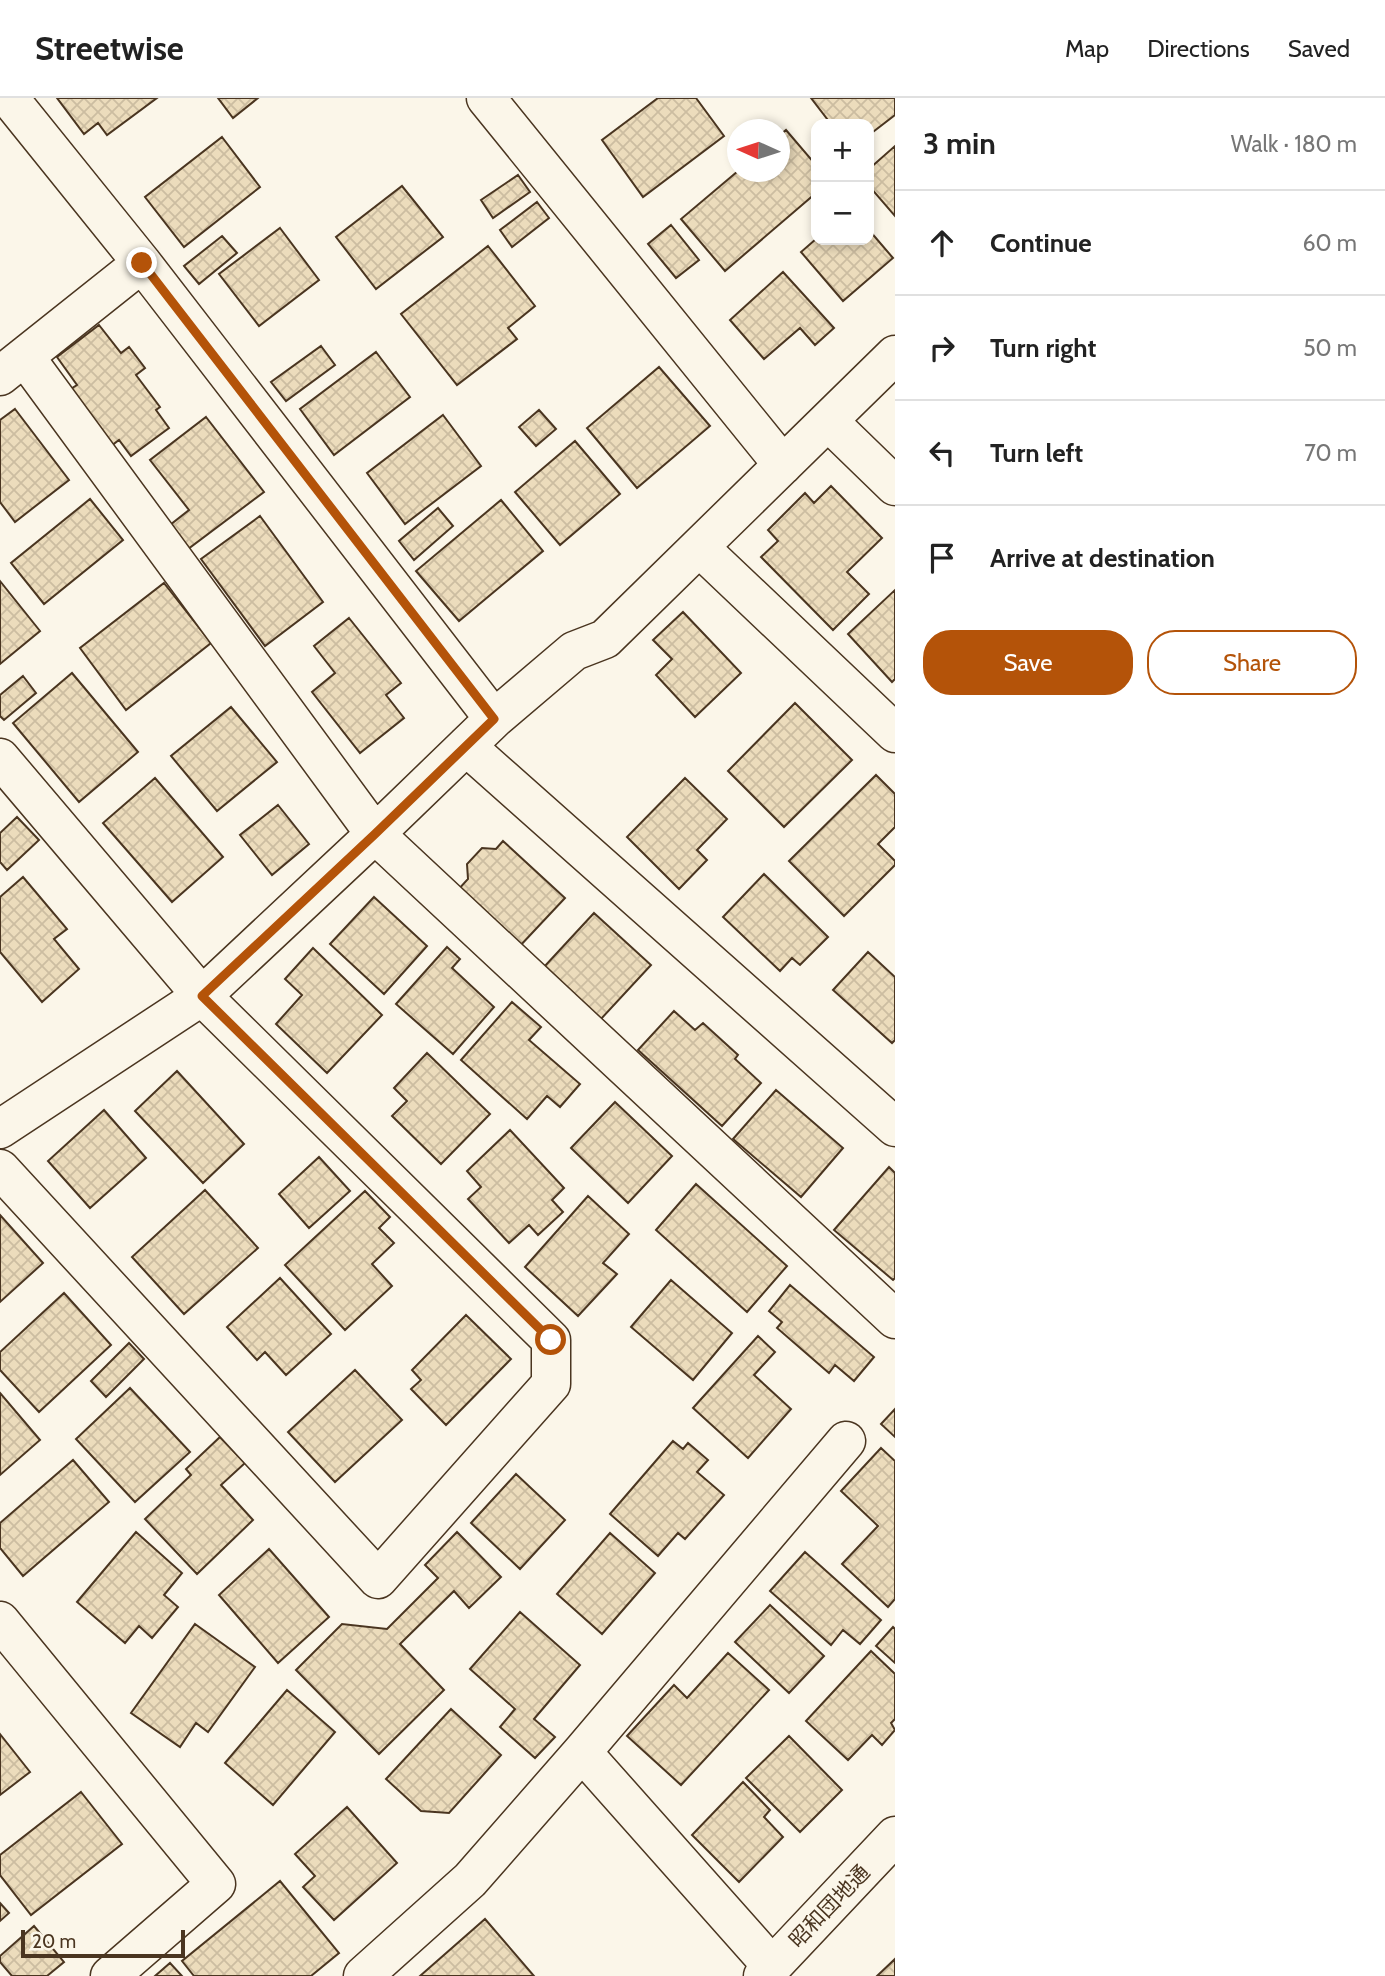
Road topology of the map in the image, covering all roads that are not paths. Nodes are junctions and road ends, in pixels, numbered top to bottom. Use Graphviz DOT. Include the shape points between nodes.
graph roads {
  1 [pos="9,98"];
  2 [pos="486,98"];
  3 [pos="142,263"];
  4 [pos="895,355"];
  5 [pos="12,367"];
  6 [pos="828,421"];
  7 [pos="783,465"];
  8 [pos="895,486"];
  9 [pos="699,547"];
  10 [pos="494,719"];
  11 [pos="895,733"];
  12 [pos="466,746"];
  13 [pos="0,758"];
  14 [pos="375,834"];
  15 [pos="202,996"];
  16 [pos="895,1127"];
  17 [pos="0,1129"];
  18 [pos="0,1170"];
  19 [pos="895,1319"];
  20 [pos="846,1441"];
  21 [pos="0,1621"];
  22 [pos="582,1752"];
  23 [pos="895,1836"];
  24 [pos="767,1971"];
  25 [pos="110,1976"];
  26 [pos="363,1976"];
  1 -- 3 [label="street"];
  2 -- 7 [label="street"];
  3 -- 5 [label="street"];
  3 -- 10 [label="street"];
  4 -- 6 [label="street"];
  5 -- 14 [label="street"];
  6 -- 7 [label="street"];
  6 -- 8 [label="street"];
  7 -- 9 [label="street"];
  9 -- 10 [label="street" via="605,639 574,650"];
  9 -- 11 [label="street"];
  10 -- 12 [label="street"];
  12 -- 14 [label="street"];
  12 -- 16 [label="street"];
  13 -- 15 [label="street"];
  14 -- 15 [label="street"];
  14 -- 19 [label="street"];
  15 -- 17 [label="street"];
  15 -- 18 [label="street" via="551,1340 551,1384 378,1578"];
  20 -- 22 [label="street"];
  21 -- 25 [label="street" via="216,1884"];
  22 -- 24 [label="street"];
  22 -- 26 [label="street" via="471,1880"];
  23 -- 24 [label="street, 昭和団地通"];
}
